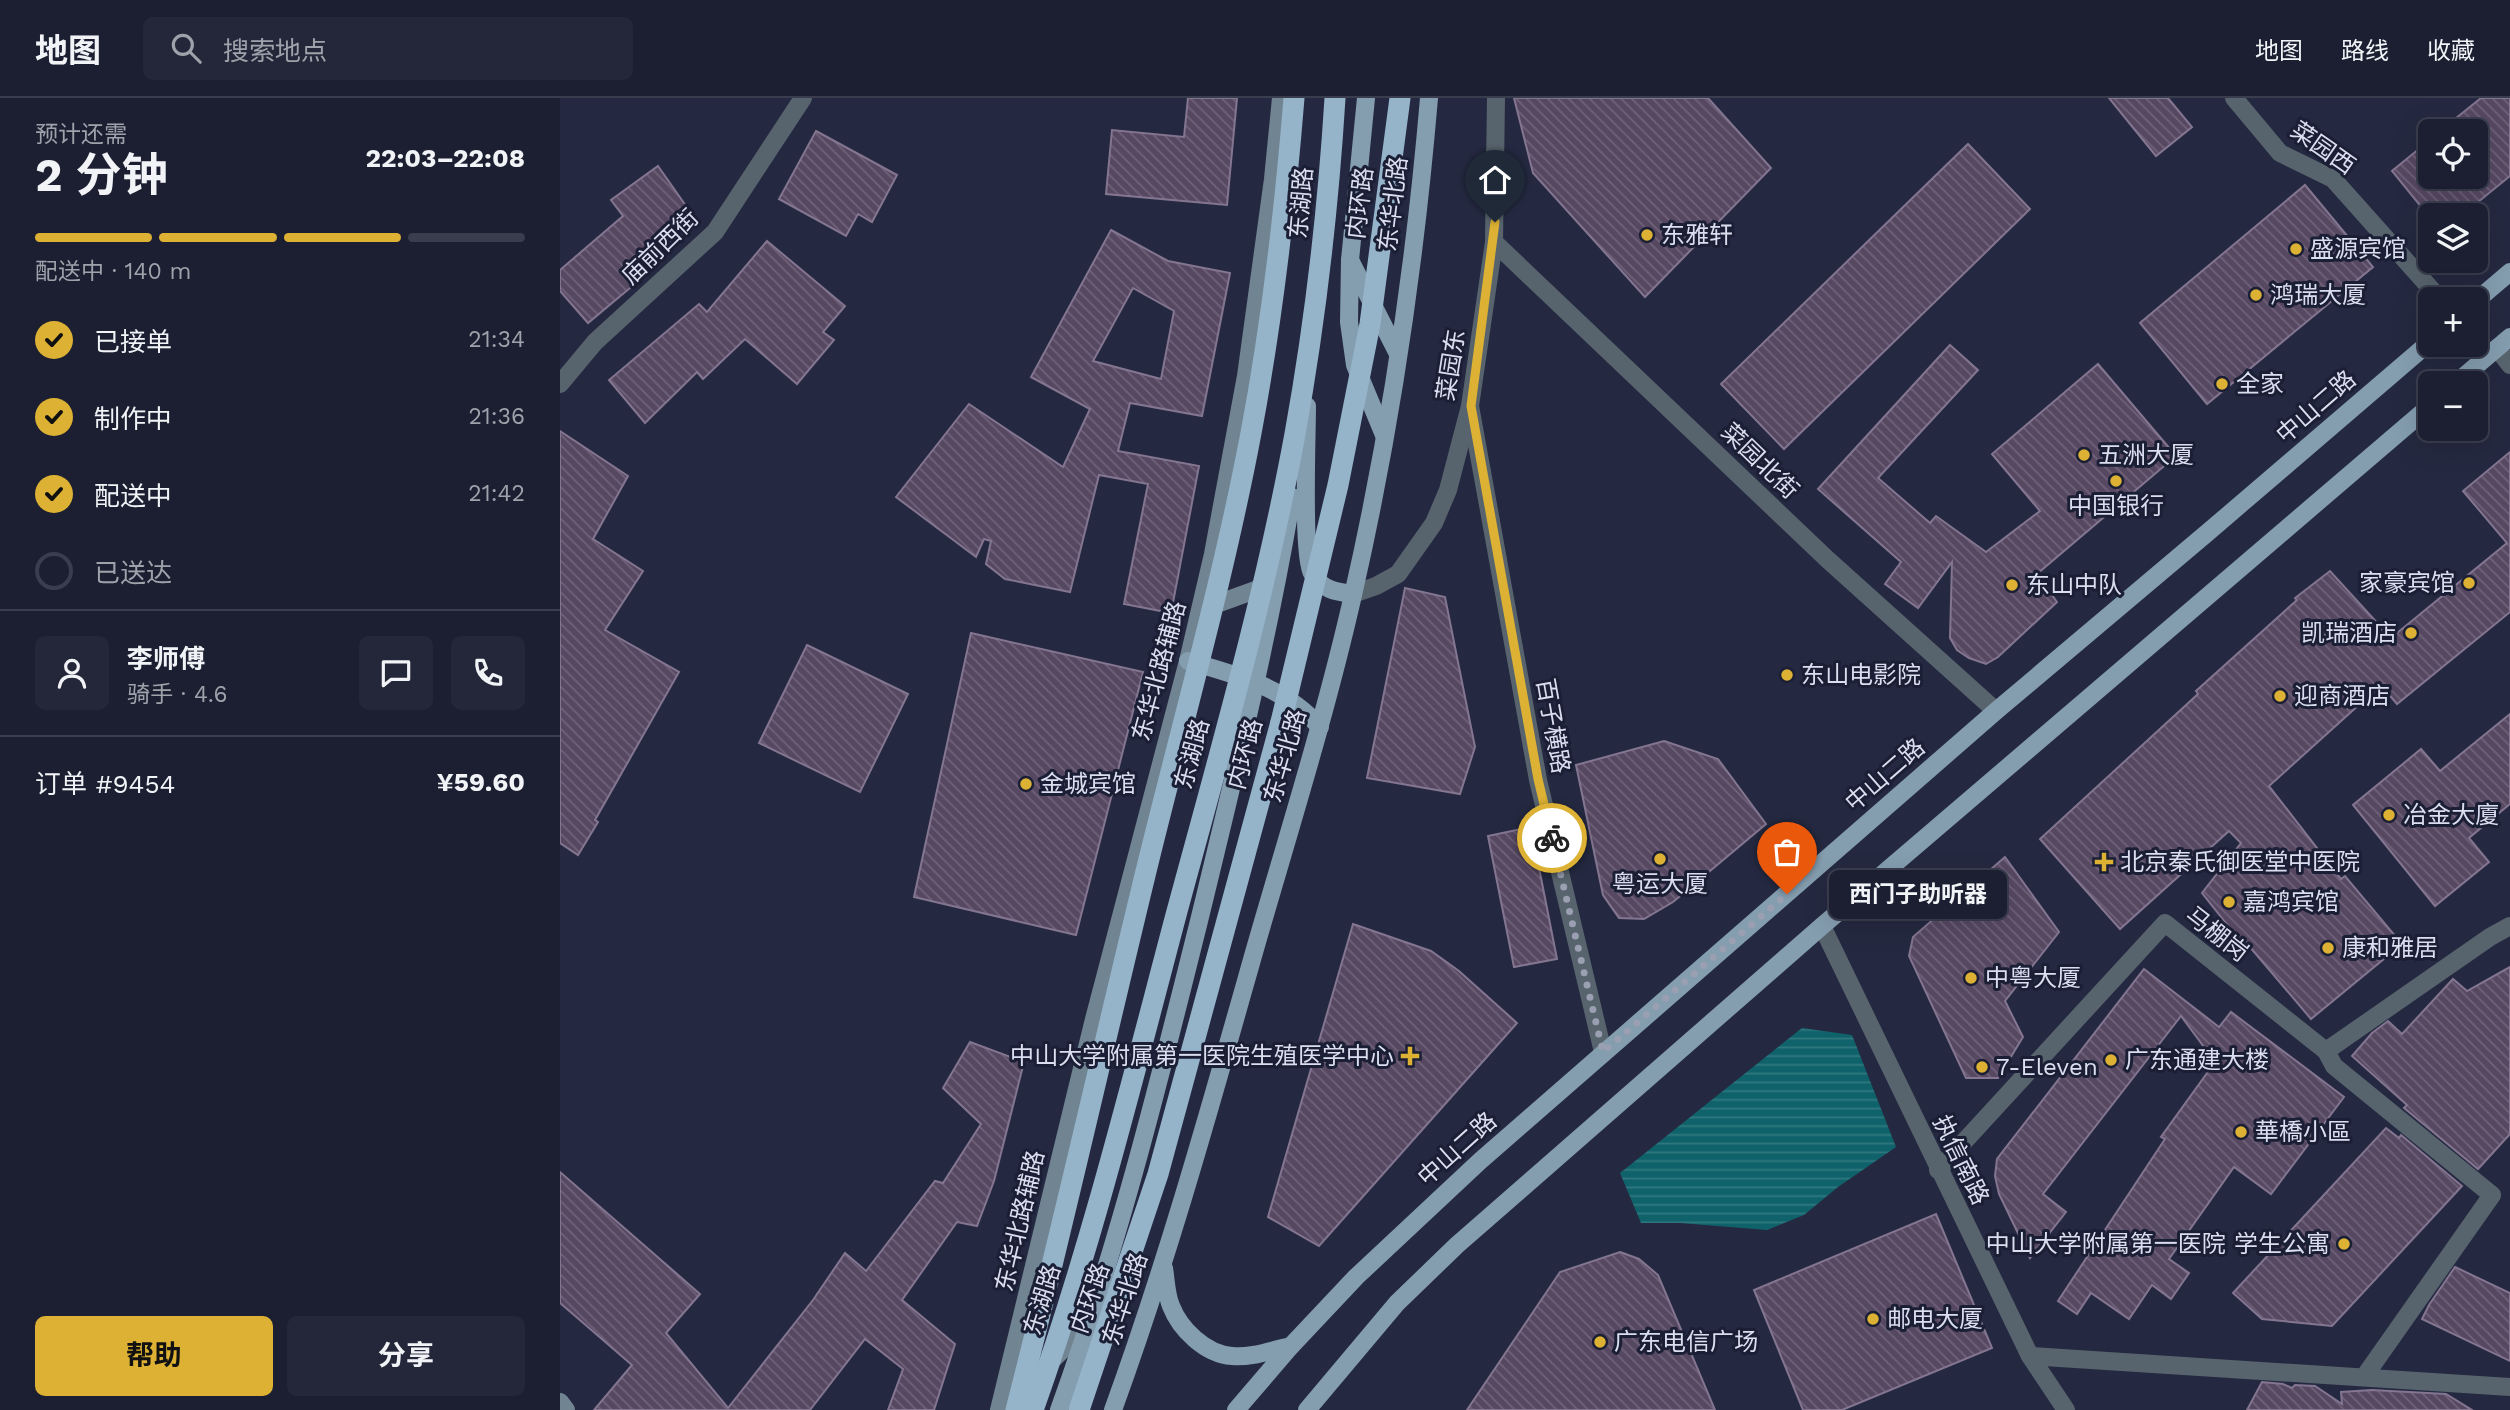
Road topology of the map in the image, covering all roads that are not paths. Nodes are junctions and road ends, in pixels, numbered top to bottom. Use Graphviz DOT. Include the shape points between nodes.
graph roads {
  1 [pos="803,98"];
  2 [pos="1280,98"];
  3 [pos="1294,98"];
  4 [pos="1338,98"];
  5 [pos="1366,98"];
  6 [pos="1400,98"];
  7 [pos="1429,98"];
  8 [pos="1496,98"];
  9 [pos="2234,98"];
  10 [pos="1494,242"];
  11 [pos="1350,260"];
  12 [pos="2510,272"];
  13 [pos="2429,287"];
  14 [pos="2488,291"];
  15 [pos="2503,343"];
  16 [pos="2418,352"];
  17 [pos="1398,354"];
  18 [pos="2510,365"];
  19 [pos="2470,371"];
  20 [pos="560,384"];
  21 [pos="1307,399"];
  22 [pos="1471,406"];
  23 [pos="2418,416"];
  24 [pos="1384,435"];
  25 [pos="1278,581"];
  26 [pos="1353,594"];
  27 [pos="1201,610"];
  28 [pos="1188,660"];
  29 [pos="1256,681"];
  30 [pos="1996,711"];
  31 [pos="1320,727"];
  32 [pos="1822,926"];
  33 [pos="2510,926"];
  34 [pos="2326,1051"];
  35 [pos="1603,1052"];
  36 [pos="1938,1170"];
  37 [pos="1163,1264"];
  38 [pos="1089,1324"];
  39 [pos="1291,1346"];
  40 [pos="2030,1356"];
  41 [pos="2364,1377"];
  42 [pos="2510,1387"];
  43 [pos="560,1402"];
  44 [pos="566,1410"];
  45 [pos="999,1410"];
  46 [pos="1016,1410"];
  47 [pos="1033,1410"];
  48 [pos="1059,1410"];
  49 [pos="1079,1410"];
  50 [pos="1113,1410"];
  51 [pos="1236,1410"];
  52 [pos="1307,1410"];
  53 [pos="2066,1410"];
  1 -- 20 [label="street, 庙前西街" via="715,232 595,342"];
  2 -- 27 [label="main road, 东华北路辅路" via="1247,376"];
  3 -- 46 [label="highway, 内环路, bridge" via="1265,351 1234,512"];
  4 -- 21 [label="main road, 东华北路" via="1329,237"];
  4 -- 47 [label="highway, 东湖路, bridge" via="1319,282 1270,552 1098,1206"];
  5 -- 11 [label="main road"];
  6 -- 49 [label="highway, 内环路, bridge" via="1370,324 1314,592 1158,1174"];
  7 -- 17 [label="main road, 东华北路"];
  8 -- 10 [label="street, 菜园东"];
  9 -- 13 [label="street, 菜园西" via="2280,153 2333,179"];
  10 -- 22 [label="street, 菜园东"];
  10 -- 30 [label="street, 菜园北街" via="1827,559"];
  11 -- 17 [label="main road"];
  11 -- 24 [label="main road" via="1349,322 1355,365"];
  12 -- 14 [label="main road"];
  15 -- 18 [label="street"];
  15 -- 19 [label="main road"];
  16 -- 30 [label="main road, 中山二路"];
  17 -- 24 [label="main road, 东华北路"];
  21 -- 25 [label="main road, 东华北路"];
  21 -- 26 [label="main road" via="1310,572 1323,587"];
  22 -- 26 [label="street, 菜园东" via="1434,523 1398,573"];
  22 -- 35 [label="street, 百子横路" via="1538,779"];
  23 -- 32 [label="main road"];
  24 -- 26 [label="main road, 东华北路"];
  25 -- 27 [label="main road"];
  25 -- 29 [label="main road, 东华北路"];
  26 -- 31 [label="main road, 东华北路"];
  27 -- 28 [label="main road, 东华北路辅路"];
  28 -- 29 [label="main road"];
  28 -- 45 [label="main road, 东华北路辅路"];
  29 -- 31 [label="main road" via="1306,711"];
  29 -- 38 [label="main road, 东华北路" via="1163,1066"];
  30 -- 35 [label="main road, 中山二路"];
  31 -- 37 [label="main road, 东华北路"];
  32 -- 36 [label="street, 执信南路"];
  32 -- 52 [label="main road" via="1448,1254 1397,1303"];
  33 -- 34 [label="street"];
  34 -- 36 [label="street, 马棚岗" via="2165,923"];
  34 -- 41 [label="street" via="2334,1066 2493,1195"];
  35 -- 39 [label="main road, 中山二路" via="1392,1242"];
  36 -- 40 [label="street, 执信南路"];
  37 -- 39 [label="main road" via="1177,1319 1200,1344 1233,1356"];
  37 -- 50 [label="main road, 东华北路"];
  38 -- 45 [label="main road"];
  38 -- 48 [label="main road, 东华北路"];
  39 -- 51 [label="main road, 中山二路"];
  40 -- 41 [label="street"];
  40 -- 53 [label="street, 执信南路"];
  41 -- 42 [label="street"];
  43 -- 44 [label="main road"];
}
